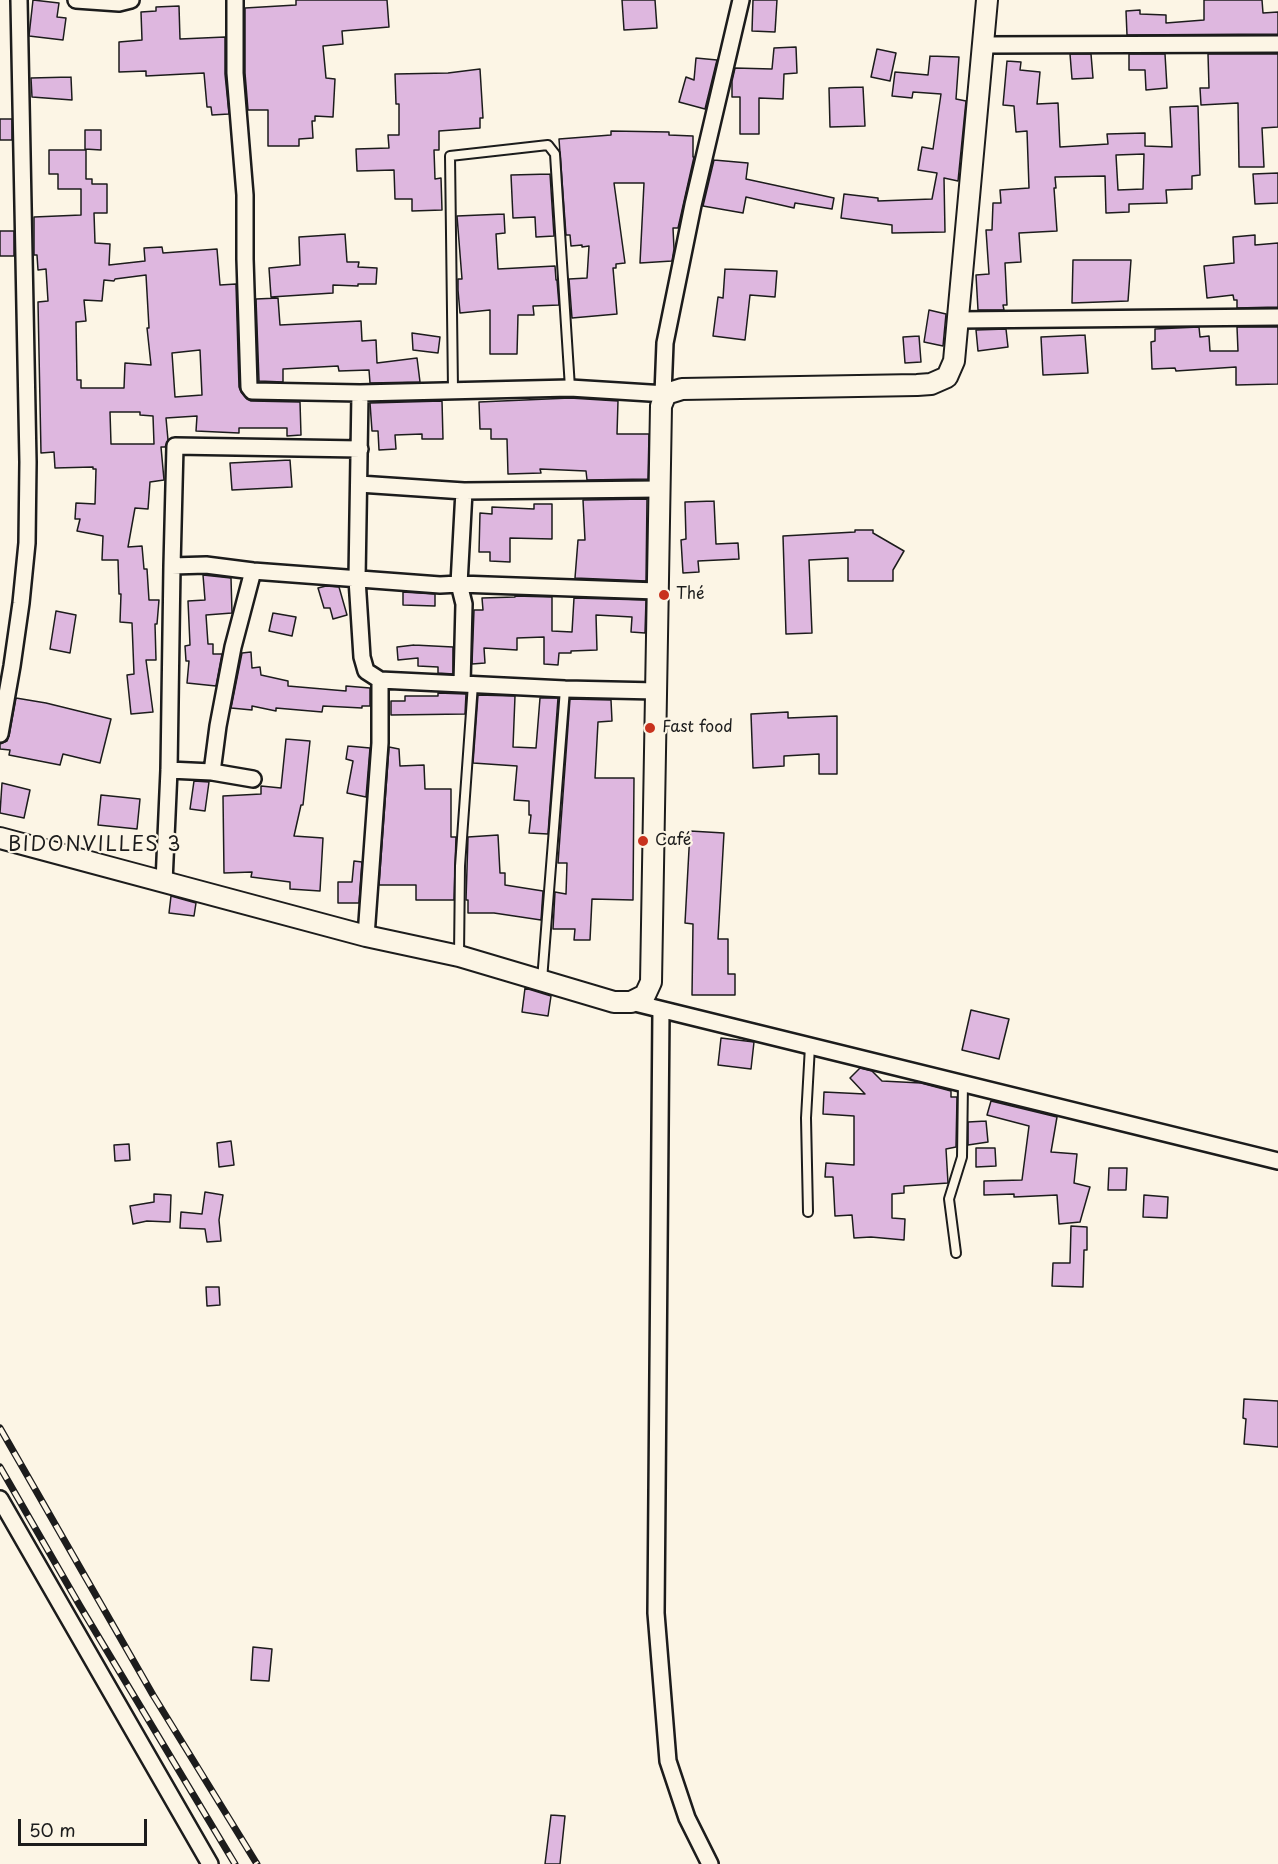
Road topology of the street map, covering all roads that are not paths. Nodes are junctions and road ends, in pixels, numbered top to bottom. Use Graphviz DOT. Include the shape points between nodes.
graph roads {
  1 [pos="19,0"];
  2 [pos="76,0"];
  3 [pos="131,0"];
  4 [pos="234,0"];
  5 [pos="741,0"];
  6 [pos="987,0"];
  7 [pos="1278,44"];
  8 [pos="984,45"];
  9 [pos="1278,317"];
  10 [pos="958,320"];
  11 [pos="570,388"];
  12 [pos="453,389"];
  13 [pos="360,393"];
  14 [pos="665,394"];
  15 [pos="360,449"];
  16 [pos="359,484"];
  17 [pos="659,489"];
  18 [pos="464,490"];
  19 [pos="172,566"];
  20 [pos="253,572"];
  21 [pos="357,579"];
  22 [pos="459,584"];
  23 [pos="657,591"];
  24 [pos="380,680"];
  25 [pos="467,684"];
  26 [pos="565,689"];
  27 [pos="657,691"];
  28 [pos="0,734"];
  29 [pos="169,771"];
  30 [pos="212,772"];
  31 [pos="253,779"];
  32 [pos="0,838"];
  33 [pos="164,882"];
  34 [pos="366,936"];
  35 [pos="459,956"];
  36 [pos="542,980"];
  37 [pos="632,1002"];
  38 [pos="661,1010"];
  39 [pos="810,1046"];
  40 [pos="963,1083"];
  41 [pos="1278,1161"];
  42 [pos="808,1212"];
  43 [pos="956,1253"];
  44 [pos="0,1499"];
  45 [pos="210,1864"];
  46 [pos="710,1864"];
  1 -- 28 [label="street" via="27,543"];
  2 -- 3 [label="street"];
  4 -- 13 [label="street" via="235,73 245,195 249,387 252,391"];
  5 -- 14 [label="street" via="665,343"];
  6 -- 8 [label="street"];
  7 -- 8 [label="street"];
  8 -- 10 [label="street"];
  9 -- 10 [label="street"];
  10 -- 14 [label="street" via="954,361 947,377 931,384 682,389"];
  11 -- 12 [label="street"];
  11 -- 12 [label="lane" via="555,154 548,145 450,156"];
  11 -- 14 [label="street"];
  12 -- 13 [label="street"];
  13 -- 15 [label="street"];
  14 -- 17 [label="street" via="661,406"];
  15 -- 16 [label="street"];
  15 -- 19 [label="street" via="175,446"];
  16 -- 18 [label="street"];
  16 -- 21 [label="street"];
  17 -- 18 [label="street"];
  17 -- 23 [label="street"];
  18 -- 22 [label="street"];
  19 -- 20 [label="street" via="206,565"];
  19 -- 29 [label="street"];
  20 -- 21 [label="street"];
  20 -- 30 [label="street" via="233,648"];
  21 -- 22 [label="street"];
  21 -- 24 [label="street" via="362,657 366,671"];
  22 -- 23 [label="street"];
  22 -- 25 [label="street" via="464,604"];
  23 -- 27 [label="street"];
  24 -- 25 [label="street"];
  24 -- 34 [label="street" via="380,743"];
  25 -- 26 [label="street"];
  25 -- 35 [label="lane"];
  26 -- 27 [label="street"];
  26 -- 36 [label="lane"];
  27 -- 37 [label="street" via="651,982 645,995"];
  29 -- 30 [label="street"];
  29 -- 33 [label="street"];
  30 -- 31 [label="street"];
  32 -- 33 [label="street"];
  33 -- 34 [label="street"];
  34 -- 35 [label="street"];
  35 -- 36 [label="street"];
  36 -- 37 [label="street" via="615,1002"];
  37 -- 38 [label="street"];
  38 -- 39 [label="street"];
  38 -- 46 [label="street" via="656,1613 668,1761 687,1818"];
  39 -- 40 [label="street"];
  39 -- 42 [label="lane" via="806,1118"];
  40 -- 41 [label="street"];
  40 -- 43 [label="lane" via="962,1156 949,1199"];
  44 -- 45 [label="street"];
}
